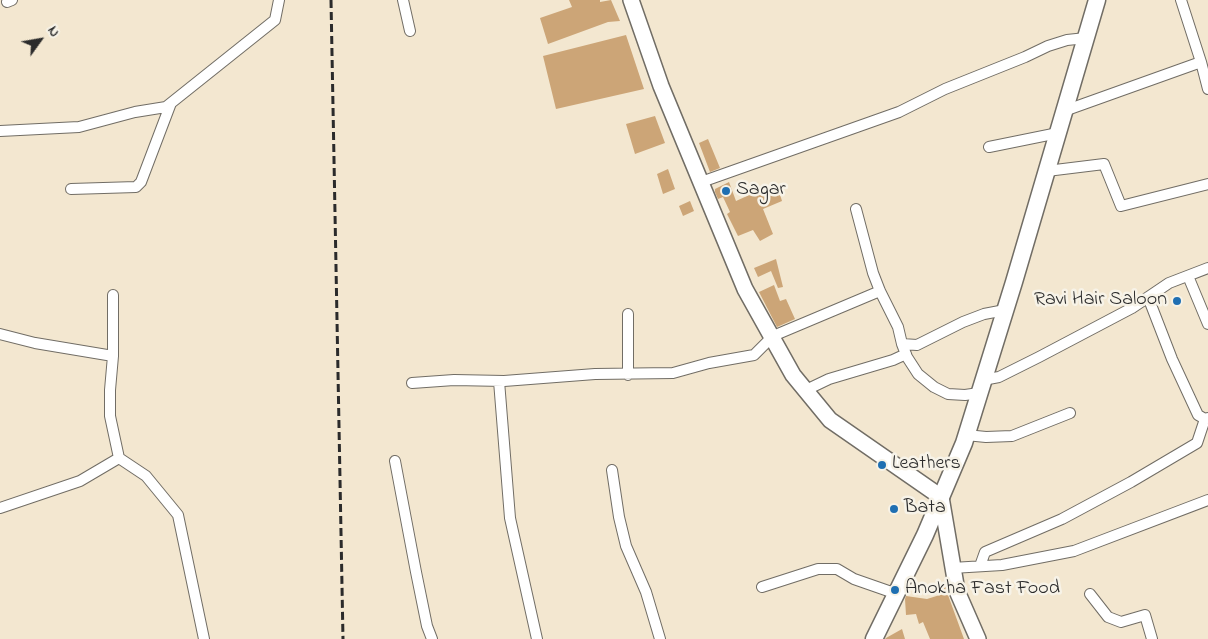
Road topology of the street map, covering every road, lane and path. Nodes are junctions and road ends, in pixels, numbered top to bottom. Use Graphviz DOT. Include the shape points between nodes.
graph roads {
  1 [pos="279,0"];
  2 [pos="403,0"];
  3 [pos="624,0"];
  4 [pos="631,0"];
  5 [pos="636,0"];
  6 [pos="1097,0"];
  7 [pos="1181,0"];
  8 [pos="410,31"];
  9 [pos="1086,38"];
  10 [pos="1201,62"];
  11 [pos="1208,88"];
  12 [pos="171,103"];
  13 [pos="1064,112"];
  14 [pos="0,131"];
  15 [pos="1058,133"];
  16 [pos="988,147"];
  17 [pos="1047,171"];
  18 [pos="707,180"];
  19 [pos="1208,184"];
  20 [pos="71,189"];
  21 [pos="856,209"];
  22 [pos="725,244"];
  23 [pos="1208,268"];
  24 [pos="1188,276"];
  25 [pos="880,291"];
  26 [pos="113,295"];
  27 [pos="1148,297"];
  28 [pos="1005,310"];
  29 [pos="628,314"];
  30 [pos="1208,324"];
  31 [pos="0,334"];
  32 [pos="773,336"];
  33 [pos="902,344"];
  34 [pos="906,354"];
  35 [pos="113,356"];
  36 [pos="628,375"];
  37 [pos="499,381"];
  38 [pos="412,383"];
  39 [pos="981,386"];
  40 [pos="806,390"];
  41 [pos="1070,413"];
  42 [pos="1206,419"];
  43 [pos="966,435"];
  44 [pos="119,458"];
  45 [pos="394,461"];
  46 [pos="612,470"];
  47 [pos="941,497"];
  48 [pos="1208,500"];
  49 [pos="0,508"];
  50 [pos="980,566"];
  51 [pos="952,568"];
  52 [pos="762,587"];
  53 [pos="897,594"];
  54 [pos="1090,594"];
  55 [pos="204,639"];
  56 [pos="432,639"];
  57 [pos="536,639"];
  58 [pos="660,639"];
  59 [pos="874,639"];
  60 [pos="978,639"];
  61 [pos="1152,639"];
  1 -- 12 [label="street" via="275,20"];
  2 -- 8 [label="street"];
  3 -- 22 [label="main road" via="654,92 715,237"];
  4 -- 22 [label="main road" via="660,86"];
  5 -- 18 [label="main road" via="667,88"];
  6 -- 9 [label="main road"];
  7 -- 10 [label="street"];
  9 -- 13 [label="main road"];
  9 -- 18 [label="street" via="1048,46 898,112"];
  10 -- 11 [label="street"];
  10 -- 13 [label="street"];
  12 -- 14 [label="street" via="166,107 79,128"];
  12 -- 20 [label="street" via="141,182 136,186"];
  13 -- 15 [label="main road"];
  15 -- 16 [label="street"];
  15 -- 17 [label="main road"];
  17 -- 19 [label="street" via="1104,164 1120,206"];
  17 -- 28 [label="main road"];
  18 -- 22 [label="main road" via="728,233"];
  21 -- 25 [label="street"];
  22 -- 32 [label="main road" via="745,289"];
  23 -- 24 [label="street"];
  24 -- 27 [label="street" via="1169,283"];
  24 -- 30 [label="street"];
  25 -- 32 [label="street"];
  25 -- 33 [label="street" via="898,327"];
  26 -- 35 [label="street"];
  27 -- 39 [label="street"];
  27 -- 42 [label="street" via="1198,415"];
  28 -- 33 [label="street" via="963,322 917,345"];
  28 -- 39 [label="main road"];
  29 -- 36 [label="street"];
  31 -- 35 [label="street"];
  32 -- 36 [label="street" via="754,355 673,373"];
  32 -- 40 [label="main road" via="793,374"];
  33 -- 34 [label="street"];
  34 -- 39 [label="street" via="918,374 948,394 964,395"];
  34 -- 40 [label="street"];
  35 -- 44 [label="street" via="110,416"];
  36 -- 37 [label="street" via="595,374"];
  37 -- 38 [label="street"];
  37 -- 57 [label="street" via="510,518"];
  39 -- 43 [label="main road"];
  40 -- 47 [label="main road" via="830,420"];
  41 -- 43 [label="street" via="1012,436"];
  42 -- 50 [label="street" via="1197,443 1062,519 985,552"];
  43 -- 47 [label="main road"];
  44 -- 49 [label="street" via="80,481"];
  44 -- 55 [label="street" via="146,476 178,515"];
  45 -- 56 [label="street"];
  46 -- 58 [label="street" via="626,546 646,592"];
  47 -- 51 [label="main road"];
  47 -- 53 [label="main road"];
  48 -- 50 [label="street" via="1074,551"];
  50 -- 51 [label="street"];
  51 -- 60 [label="main road" via="957,591"];
  52 -- 53 [label="street" via="818,569 837,569 854,579"];
  53 -- 59 [label="main road"];
  54 -- 61 [label="street" via="1108,616 1121,622 1144,615"];
}
